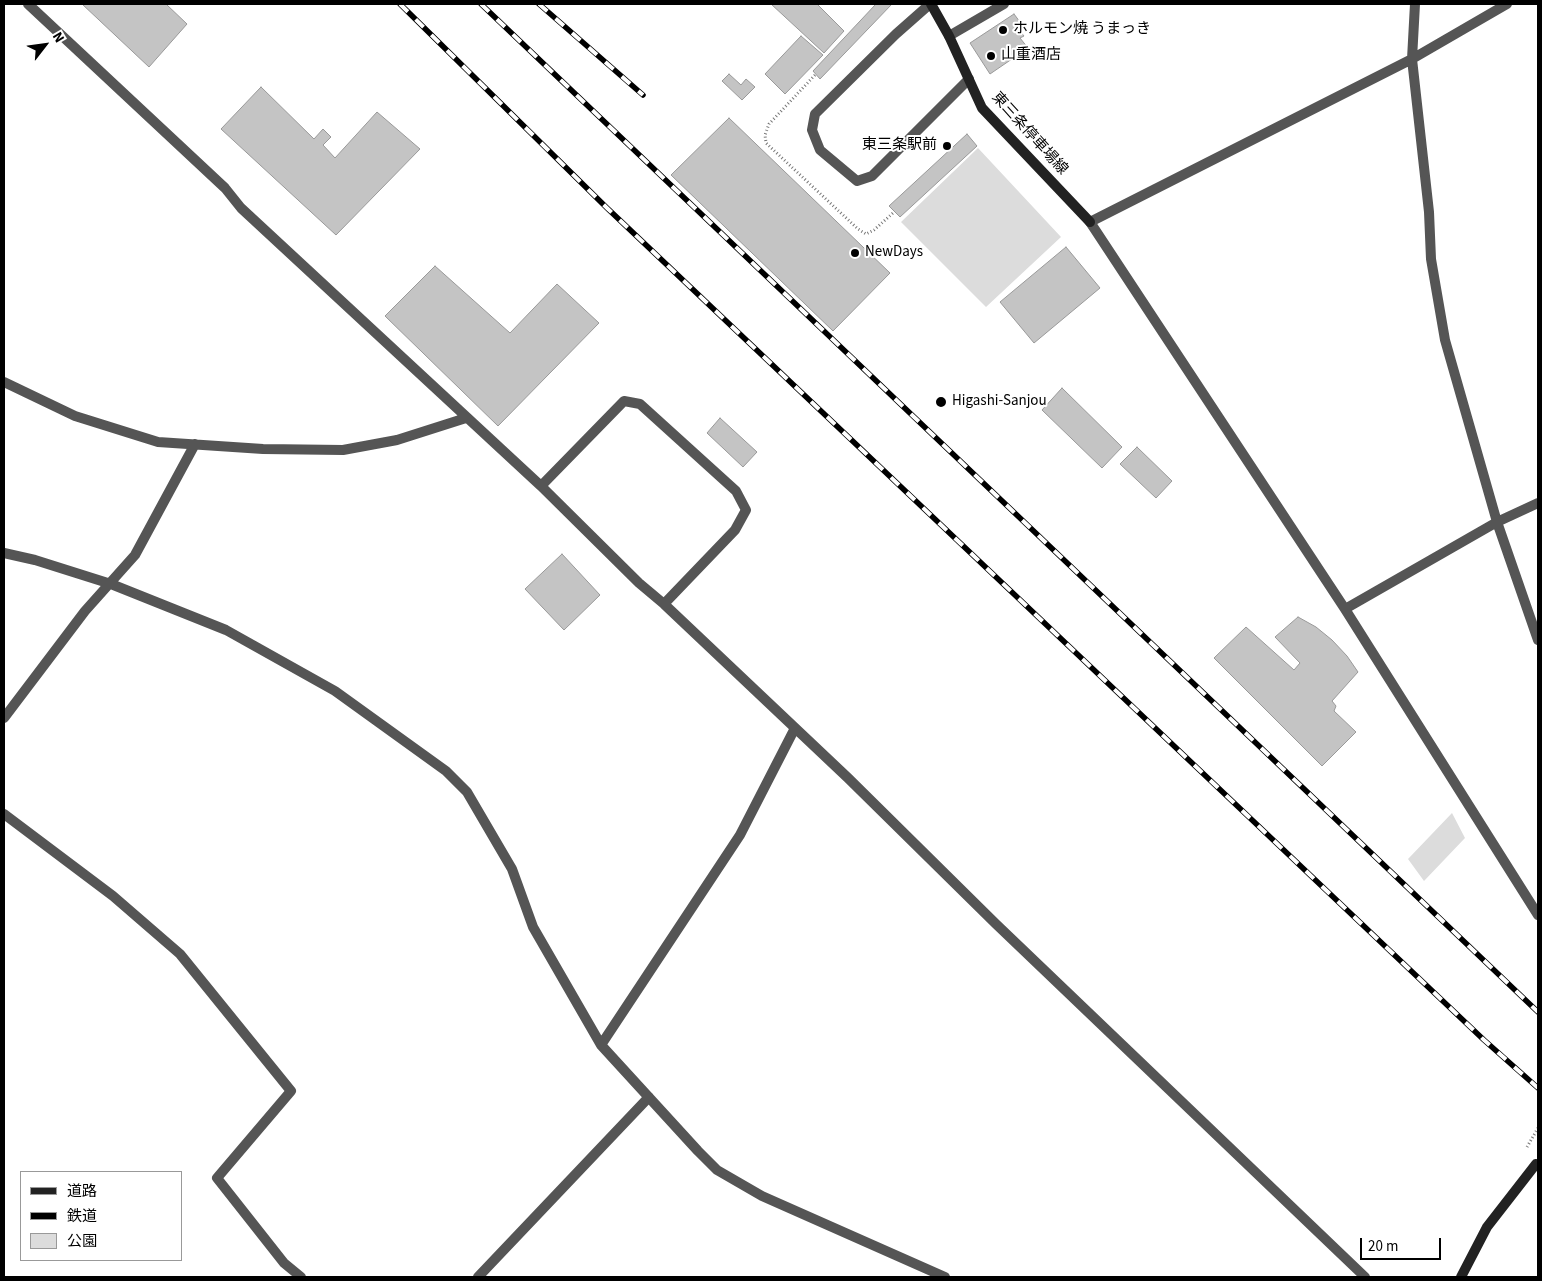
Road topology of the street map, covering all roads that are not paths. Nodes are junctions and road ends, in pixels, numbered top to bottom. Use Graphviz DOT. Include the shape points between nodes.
graph roads {
  1 [pos="28,4"];
  2 [pos="930,4"];
  3 [pos="1004,4"];
  4 [pos="1415,4"];
  5 [pos="1507,4"];
  6 [pos="949,36"];
  7 [pos="1412,59"];
  8 [pos="969,79"];
  9 [pos="1090,222"];
  10 [pos="4,382"];
  11 [pos="466,418"];
  12 [pos="195,444"];
  13 [pos="541,486"];
  14 [pos="1538,503"];
  15 [pos="1497,522"];
  16 [pos="4,553"];
  17 [pos="111,584"];
  18 [pos="664,604"];
  19 [pos="1345,609"];
  20 [pos="1538,640"];
  21 [pos="4,718"];
  22 [pos="795,728"];
  23 [pos="4,814"];
  24 [pos="1538,915"];
  25 [pos="601,1045"];
  26 [pos="649,1097"];
  27 [pos="1538,1166"];
  28 [pos="301,1277"];
  29 [pos="478,1277"];
  30 [pos="946,1277"];
  31 [pos="1365,1277"];
  32 [pos="1461,1277"];
  1 -- 11 [label="street"];
  2 -- 6 [label="main road, 東三条停車場線"];
  2 -- 8 [label="street" via="815,114 812,130 820,150 857,181 872,176"];
  3 -- 6 [label="street"];
  4 -- 7 [label="street"];
  5 -- 7 [label="street"];
  6 -- 8 [label="main road, 東三条停車場線"];
  7 -- 9 [label="street"];
  7 -- 15 [label="street" via="1431,259 1445,340"];
  8 -- 9 [label="main road, 東三条停車場線" via="982,108"];
  9 -- 19 [label="street"];
  10 -- 12 [label="street" via="75,416 158,442"];
  11 -- 12 [label="street" via="397,440 343,450"];
  11 -- 13 [label="street"];
  12 -- 17 [label="street" via="136,555"];
  13 -- 18 [label="street"];
  13 -- 18 [label="street" via="624,401 640,404 736,491 746,510 735,530"];
  14 -- 15 [label="street"];
  15 -- 19 [label="street"];
  15 -- 20 [label="street"];
  16 -- 17 [label="street"];
  17 -- 21 [label="street" via="85,611"];
  17 -- 25 [label="street" via="226,630 335,691 446,771 467,792 512,869 533,928"];
  18 -- 22 [label="street"];
  19 -- 24 [label="street"];
  22 -- 25 [label="street" via="740,835"];
  22 -- 31 [label="street"];
  23 -- 28 [label="street" via="113,896 180,954 291,1091 217,1178 284,1263"];
  25 -- 26 [label="street"];
  26 -- 29 [label="street"];
  26 -- 30 [label="street" via="717,1170 762,1196"];
  27 -- 32 [label="main road" via="1536,1164 1487,1227"];
}
